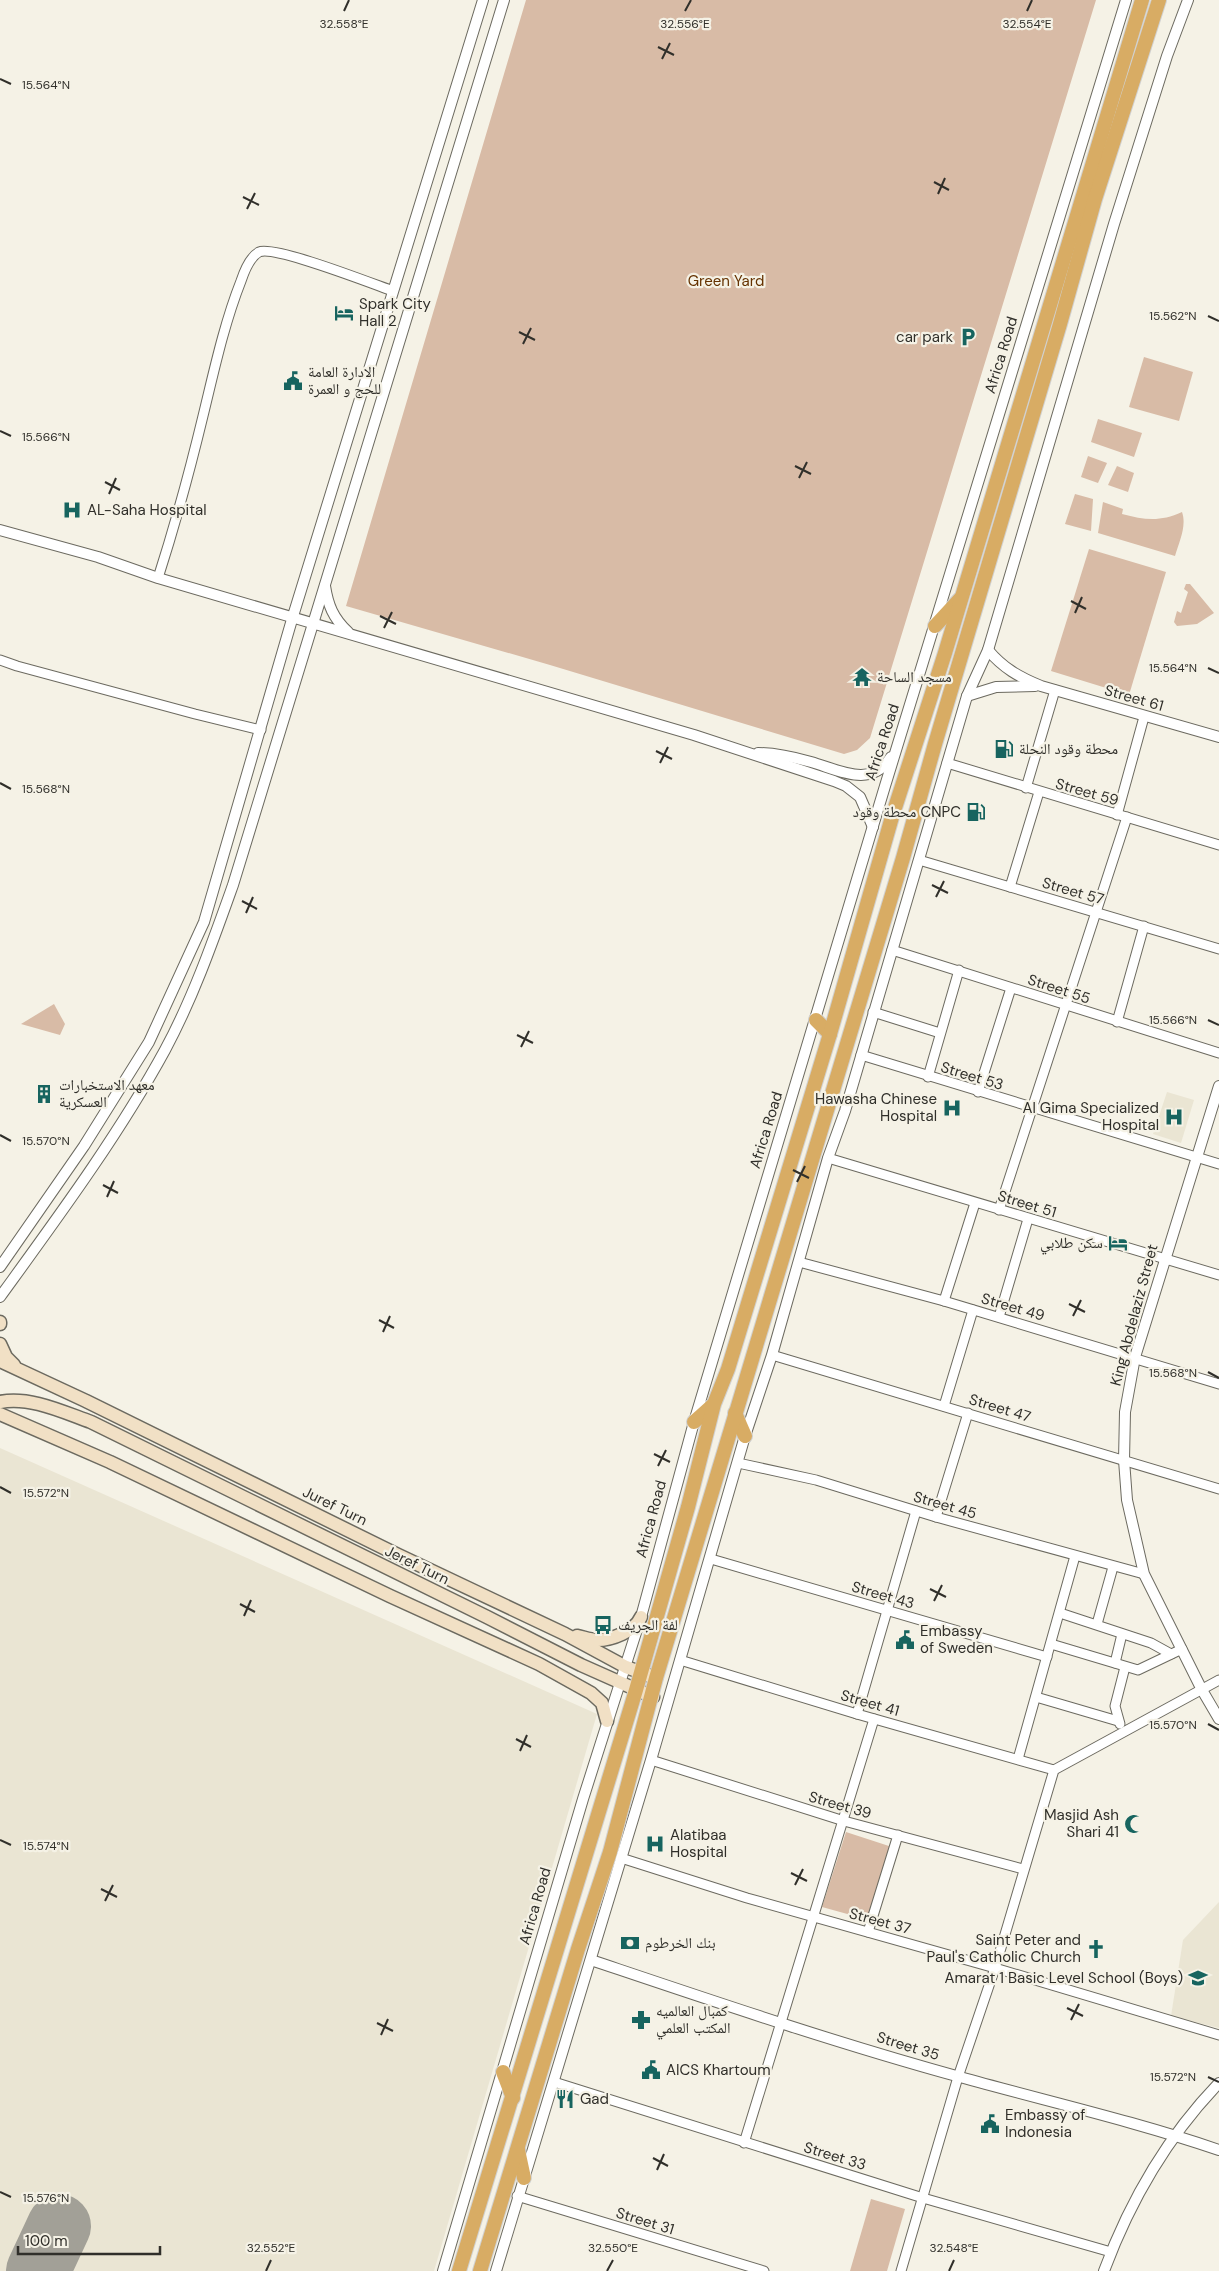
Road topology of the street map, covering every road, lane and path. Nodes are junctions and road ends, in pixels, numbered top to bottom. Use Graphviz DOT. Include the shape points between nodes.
graph roads {
  1 [pos="483,0"];
  2 [pos="504,0"];
  3 [pos="1126,0"];
  4 [pos="1142,0"];
  5 [pos="1159,0"];
  6 [pos="1188,0"];
  7 [pos="1195,0"];
  8 [pos="1183,14"];
  9 [pos="393,291"];
  10 [pos="0,530"];
  11 [pos="158,578"];
  12 [pos="324,584"];
  13 [pos="962,597"];
  14 [pos="293,616"];
  15 [pos="313,622"];
  16 [pos="935,626"];
  17 [pos="349,632"];
  18 [pos="988,650"];
  19 [pos="0,660"];
  20 [pos="1040,686"];
  21 [pos="1055,690"];
  22 [pos="967,696"];
  23 [pos="1144,717"];
  24 [pos="261,730"];
  25 [pos="1219,737"];
  26 [pos="898,744"];
  27 [pos="750,753"];
  28 [pos="947,763"];
  29 [pos="1026,788"];
  30 [pos="1039,792"];
  31 [pos="1122,816"];
  32 [pos="873,827"];
  33 [pos="1219,844"];
  34 [pos="918,860"];
  35 [pos="218,880"];
  36 [pos="233,885"];
  37 [pos="1010,887"];
  38 [pos="1096,912"];
  39 [pos="1144,926"];
  40 [pos="1219,949"];
  41 [pos="892,950"];
  42 [pos="959,970"];
  43 [pos="1011,988"];
  44 [pos="1066,1005"];
  45 [pos="874,1012"];
  46 [pos="816,1020"];
  47 [pos="1117,1022"];
  48 [pos="940,1033"];
  49 [pos="830,1034"];
  50 [pos="149,1042"];
  51 [pos="165,1050"];
  52 [pos="1219,1053"];
  53 [pos="861,1056"];
  54 [pos="928,1077"];
  55 [pos="1219,1086"];
  56 [pos="978,1092"];
  57 [pos="1034,1109"];
  58 [pos="828,1158"];
  59 [pos="1197,1158"];
  60 [pos="1219,1164"];
  61 [pos="975,1203"];
  62 [pos="776,1206"];
  63 [pos="796,1210"];
  64 [pos="999,1210"];
  65 [pos="1028,1219"];
  66 [pos="1164,1259"];
  67 [pos="799,1262"];
  68 [pos="0,1267"];
  69 [pos="1219,1275"];
  70 [pos="0,1297"];
  71 [pos="944,1301"];
  72 [pos="973,1310"];
  73 [pos="999,1317"];
  74 [pos="0,1344"];
  75 [pos="772,1354"];
  76 [pos="1135,1357"];
  77 [pos="0,1362"];
  78 [pos="18,1369"];
  79 [pos="1219,1384"];
  80 [pos="0,1402"];
  81 [pos="714,1404"];
  82 [pos="944,1406"];
  83 [pos="968,1413"];
  84 [pos="0,1414"];
  85 [pos="735,1414"];
  86 [pos="694,1422"];
  87 [pos="745,1436"];
  88 [pos="1124,1460"];
  89 [pos="738,1463"];
  90 [pos="1219,1490"];
  91 [pos="916,1511"];
  92 [pos="936,1517"];
  93 [pos="1076,1556"];
  94 [pos="711,1559"];
  95 [pos="1113,1567"];
  96 [pos="1144,1574"];
  97 [pos="886,1610"];
  98 [pos="1060,1613"];
  99 [pos="641,1617"];
  100 [pos="1097,1624"];
  101 [pos="565,1634"];
  102 [pos="1122,1634"];
  103 [pos="1051,1644"];
  104 [pos="1182,1649"];
  105 [pos="1171,1654"];
  106 [pos="1048,1657"];
  107 [pos="680,1660"];
  108 [pos="1115,1664"];
  109 [pos="1125,1666"];
  110 [pos="626,1667"];
  111 [pos="640,1672"];
  112 [pos="656,1678"];
  113 [pos="1219,1680"];
  114 [pos="620,1684"];
  115 [pos="636,1690"];
  116 [pos="1202,1690"];
  117 [pos="653,1697"];
  118 [pos="1036,1697"];
  119 [pos="857,1714"];
  120 [pos="874,1719"];
  121 [pos="1219,1720"];
  122 [pos="607,1721"];
  123 [pos="1118,1721"];
  124 [pos="1124,1732"];
  125 [pos="1018,1759"];
  126 [pos="651,1760"];
  127 [pos="1054,1770"];
  128 [pos="844,1821"];
  129 [pos="898,1835"];
  130 [pos="621,1858"];
  131 [pos="1023,1870"];
  132 [pos="813,1917"];
  133 [pos="868,1932"];
  134 [pos="591,1960"];
  135 [pos="996,1968"];
  136 [pos="781,2023"];
  137 [pos="1219,2035"];
  138 [pos="503,2072"];
  139 [pos="958,2077"];
  140 [pos="554,2082"];
  141 [pos="1219,2083"];
  142 [pos="513,2098"];
  143 [pos="1174,2135"];
  144 [pos="744,2143"];
  145 [pos="518,2147"];
  146 [pos="1219,2150"];
  147 [pos="524,2178"];
  148 [pos="517,2196"];
  149 [pos="923,2198"];
  150 [pos="1111,2252"];
  151 [pos="443,2271"];
  152 [pos="460,2271"];
  153 [pos="480,2271"];
  154 [pos="496,2271"];
  155 [pos="764,2271"];
  156 [pos="901,2271"];
  157 [pos="1104,2271"];
  1 -- 9 [label="street"];
  2 -- 12 [label="street"];
  3 -- 16 [label="street, Africa Road"];
  4 -- 13 [label="highway, Africa Road"];
  5 -- 63 [label="highway" via="1095,199 903,858"];
  6 -- 8 [label="street"];
  7 -- 8 [label="street"];
  8 -- 18 [label="street" via="1112,233"];
  9 -- 11 [label="street" via="286,254 259,252 251,260 241,280 220,348"];
  9 -- 14 [label="street"];
  10 -- 11 [label="street" via="98,557"];
  11 -- 14 [label="street"];
  12 -- 15 [label="street"];
  12 -- 17 [label="street" via="333,616"];
  13 -- 16 [label="highway"];
  13 -- 49 [label="highway, Africa Road" via="894,809"];
  14 -- 15 [label="street"];
  14 -- 24 [label="street"];
  15 -- 17 [label="street"];
  15 -- 36 [label="street"];
  16 -- 26 [label="street, Africa Road"];
  17 -- 27 [label="street"];
  18 -- 20 [label="street" via="1010,671"];
  18 -- 22 [label="street"];
  19 -- 24 [label="street"];
  20 -- 21 [label="street, Street 61"];
  20 -- 22 [label="street" via="996,687"];
  21 -- 23 [label="street, Street 61"];
  21 -- 29 [label="street"];
  22 -- 28 [label="street"];
  23 -- 25 [label="street, Street 61"];
  23 -- 31 [label="street"];
  24 -- 35 [label="street"];
  26 -- 27 [label="street" via="886,764 876,772 862,774 848,774 775,753"];
  26 -- 32 [label="street, Africa Road"];
  27 -- 32 [label="street" via="846,786 864,802"];
  28 -- 29 [label="street, Street 59"];
  28 -- 34 [label="street"];
  29 -- 30 [label="street, Street 59"];
  30 -- 31 [label="street, Street 59"];
  30 -- 37 [label="street"];
  31 -- 33 [label="street, Street 59"];
  31 -- 38 [label="street"];
  32 -- 46 [label="street, Africa Road"];
  34 -- 37 [label="street, Street 57"];
  34 -- 41 [label="street"];
  35 -- 36 [label="street"];
  35 -- 50 [label="street" via="194,948"];
  36 -- 51 [label="street" via="204,965"];
  37 -- 38 [label="street, Street 57"];
  38 -- 39 [label="street, Street 57"];
  38 -- 44 [label="street"];
  39 -- 40 [label="street, Street 57"];
  39 -- 47 [label="street"];
  41 -- 42 [label="street, Street 55"];
  41 -- 45 [label="street"];
  42 -- 43 [label="street, Street 55"];
  42 -- 48 [label="street"];
  43 -- 44 [label="street, Street 55"];
  43 -- 56 [label="street"];
  44 -- 47 [label="street, Street 55"];
  44 -- 57 [label="street"];
  45 -- 48 [label="street"];
  45 -- 53 [label="street"];
  46 -- 49 [label="highway"];
  46 -- 86 [label="street, Africa Road"];
  47 -- 52 [label="street, Street 55"];
  48 -- 54 [label="street"];
  49 -- 62 [label="highway, Africa Road"];
  50 -- 51 [label="street"];
  50 -- 68 [label="street" via="90,1138"];
  51 -- 70 [label="street" via="100,1154"];
  53 -- 54 [label="street, Street 53"];
  53 -- 58 [label="street"];
  54 -- 56 [label="street, Street 53"];
  55 -- 59 [label="street, King Abdelaziz Street"];
  56 -- 57 [label="street, Street 53"];
  57 -- 59 [label="street, Street 53"];
  57 -- 64 [label="street"];
  58 -- 61 [label="street, Street 51"];
  58 -- 67 [label="street"];
  59 -- 60 [label="street, Street 53"];
  59 -- 66 [label="street, King Abdelaziz Street"];
  61 -- 64 [label="street, Street 51"];
  61 -- 71 [label="street"];
  62 -- 63 [label="highway"];
  62 -- 81 [label="highway, Africa Road" via="728,1369"];
  63 -- 85 [label="highway"];
  64 -- 65 [label="street, Street 51"];
  65 -- 66 [label="street, Street 51"];
  65 -- 73 [label="street"];
  66 -- 69 [label="street, Street 51"];
  66 -- 76 [label="street, King Abdelaziz Street"];
  67 -- 71 [label="street, Street 49"];
  67 -- 75 [label="street"];
  71 -- 72 [label="street, Street 49"];
  72 -- 73 [label="street, Street 49"];
  72 -- 82 [label="street"];
  73 -- 76 [label="street, Street 49"];
  74 -- 78 [label="main road" via="6,1357"];
  75 -- 82 [label="street, Street 47"];
  75 -- 87 [label="street"];
  76 -- 79 [label="street, Street 49"];
  76 -- 88 [label="street, King Abdelaziz Street" via="1125,1412"];
  77 -- 78 [label="main road, Juref Turn"];
  78 -- 101 [label="main road, Juref Turn"];
  80 -- 114 [label="main road, Jeref Turn" via="37,1404 91,1422"];
  81 -- 86 [label="highway"];
  81 -- 111 [label="highway, Africa Road"];
  82 -- 83 [label="street, Street 47"];
  83 -- 88 [label="street, Street 47"];
  83 -- 92 [label="street"];
  84 -- 122 [label="main road" via="110,1462 531,1660 591,1693 602,1703"];
  85 -- 87 [label="highway"];
  85 -- 112 [label="highway"];
  86 -- 99 [label="street, Africa Road"];
  87 -- 89 [label="street"];
  88 -- 90 [label="street, Street 47"];
  88 -- 96 [label="street, King Abdelaziz Street" via="1127,1500"];
  89 -- 91 [label="street, Street 45" via="816,1480"];
  89 -- 94 [label="street"];
  91 -- 92 [label="street, Street 45"];
  91 -- 97 [label="street"];
  92 -- 93 [label="street, Street 45"];
  93 -- 95 [label="street, Street 45"];
  93 -- 98 [label="street"];
  94 -- 97 [label="street, Street 43"];
  94 -- 107 [label="street"];
  95 -- 96 [label="street, Street 45"];
  95 -- 100 [label="street"];
  96 -- 104 [label="street, King Abdelaziz Street"];
  97 -- 106 [label="street, Street 43"];
  97 -- 119 [label="street"];
  98 -- 100 [label="street"];
  98 -- 103 [label="street"];
  99 -- 101 [label="main road" via="632,1628 597,1640"];
  99 -- 110 [label="street, Africa Road"];
  100 -- 102 [label="street"];
  101 -- 110 [label="main road, Juref Turn"];
  102 -- 105 [label="street" via="1151,1643"];
  102 -- 108 [label="street"];
  103 -- 106 [label="street"];
  103 -- 108 [label="street"];
  104 -- 105 [label="street"];
  104 -- 116 [label="street, King Abdelaziz Street"];
  105 -- 109 [label="street" via="1141,1670"];
  106 -- 118 [label="street"];
  107 -- 119 [label="street, Street 41"];
  107 -- 126 [label="street"];
  108 -- 109 [label="street"];
  109 -- 123 [label="street" via="1115,1706"];
  110 -- 111 [label="main road, Juref Turn"];
  110 -- 114 [label="street, Africa Road"];
  111 -- 112 [label="main road, Juref Turn"];
  111 -- 115 [label="highway, Africa Road"];
  112 -- 117 [label="highway"];
  113 -- 116 [label="street"];
  114 -- 115 [label="main road, Jeref Turn"];
  114 -- 122 [label="street, Africa Road"];
  115 -- 117 [label="main road, Jeref Turn"];
  115 -- 142 [label="highway, Africa Road"];
  116 -- 121 [label="street, King Abdelaziz Street"];
  116 -- 124 [label="street"];
  117 -- 145 [label="highway" via="610,1852"];
  118 -- 123 [label="street"];
  118 -- 125 [label="street"];
  119 -- 120 [label="street, Street 41"];
  120 -- 125 [label="street, Street 41"];
  120 -- 128 [label="street"];
  122 -- 138 [label="street, Africa Road"];
  123 -- 124 [label="street"];
  124 -- 127 [label="street"];
  125 -- 127 [label="street, Street 41"];
  126 -- 128 [label="street, Street 39"];
  126 -- 130 [label="street"];
  127 -- 131 [label="street"];
  128 -- 129 [label="street, Street 39"];
  128 -- 132 [label="street"];
  129 -- 131 [label="street, Street 39"];
  129 -- 133 [label="street"];
  130 -- 132 [label="street, Street 37"];
  130 -- 134 [label="street"];
  131 -- 135 [label="street"];
  132 -- 133 [label="street, Street 37"];
  132 -- 136 [label="street"];
  133 -- 135 [label="street, Street 37"];
  134 -- 136 [label="street, Street 35"];
  134 -- 140 [label="street"];
  135 -- 137 [label="street, Street 37"];
  135 -- 139 [label="street"];
  136 -- 139 [label="street, Street 35"];
  136 -- 144 [label="street"];
  138 -- 142 [label="highway"];
  138 -- 151 [label="street, Africa Road"];
  139 -- 143 [label="street, Street 35"];
  139 -- 149 [label="street"];
  140 -- 144 [label="street, Street 33"];
  140 -- 147 [label="street"];
  141 -- 143 [label="street"];
  142 -- 152 [label="highway, Africa Road"];
  143 -- 146 [label="street, Street 35"];
  143 -- 150 [label="street" via="1137,2192"];
  144 -- 149 [label="street, Street 33"];
  145 -- 147 [label="highway"];
  145 -- 153 [label="highway"];
  147 -- 148 [label="street"];
  148 -- 154 [label="street"];
  148 -- 155 [label="street, Street 31"];
  149 -- 150 [label="street, Street 33"];
  149 -- 156 [label="street"];
  150 -- 157 [label="street"];
}
